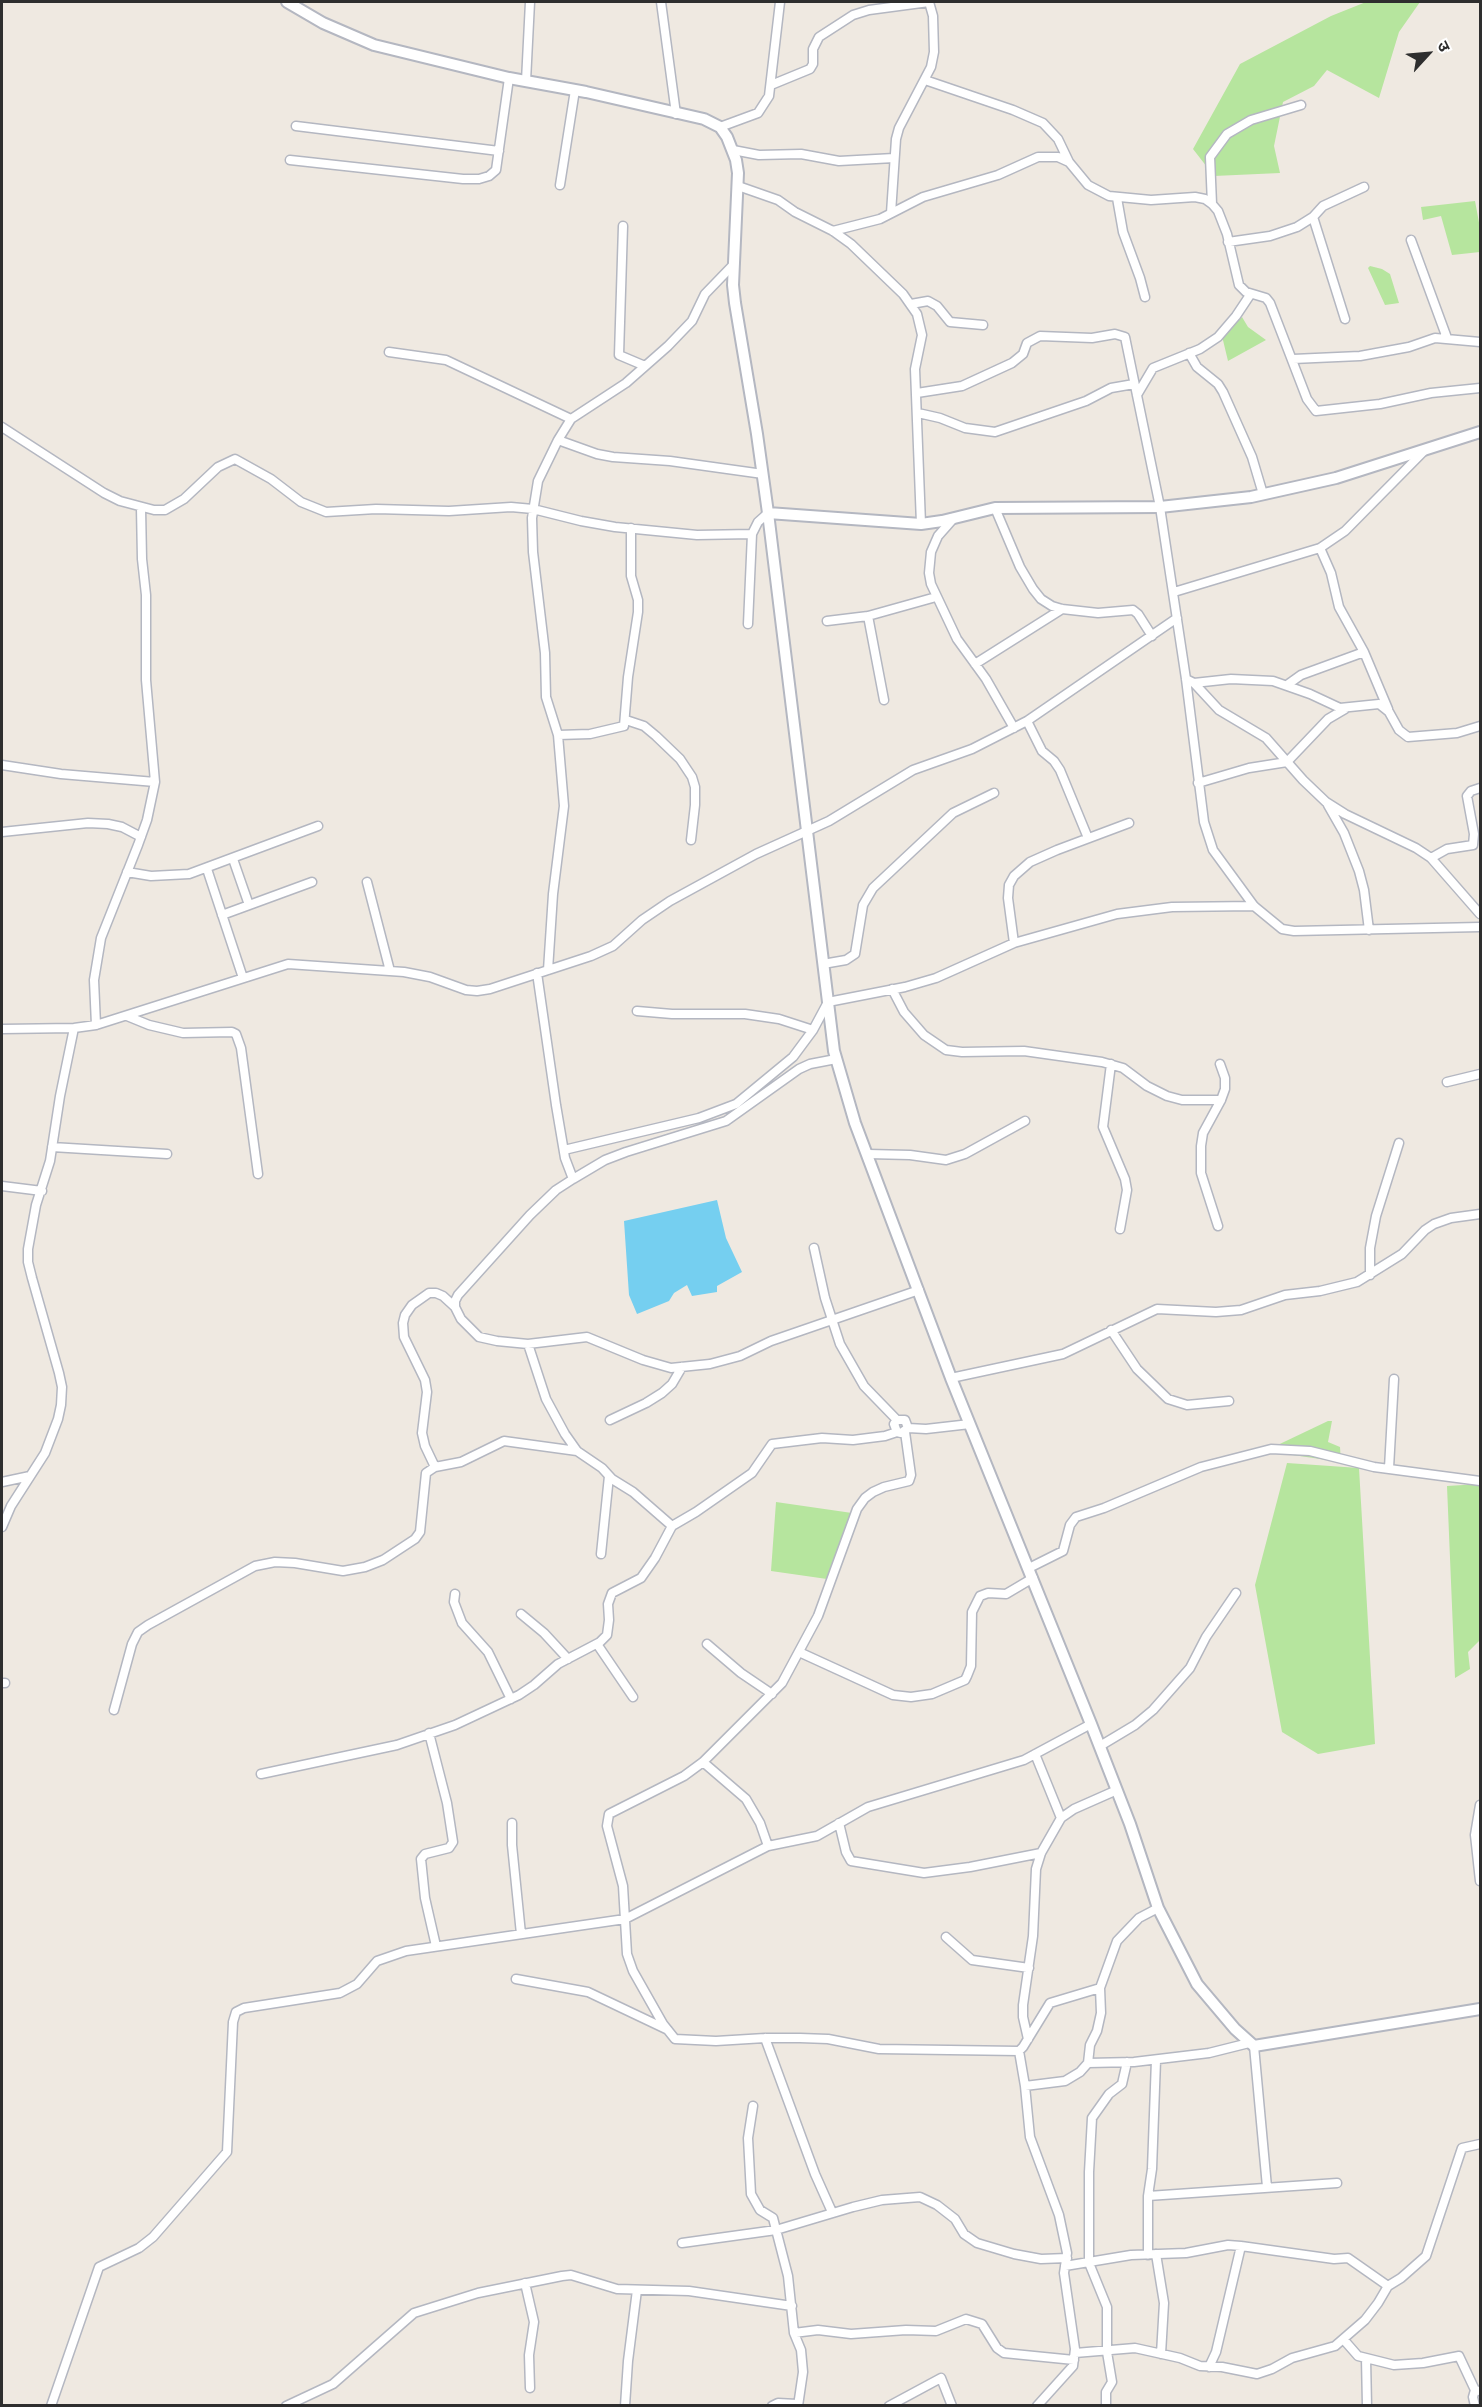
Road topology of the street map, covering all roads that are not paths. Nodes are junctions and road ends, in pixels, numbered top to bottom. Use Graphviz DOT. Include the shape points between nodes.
graph roads {
  1 [pos="287,2"];
  2 [pos="530,2"];
  3 [pos="661,2"];
  4 [pos="780,2"];
  5 [pos="929,2"];
  6 [pos="509,78"];
  7 [pos="925,80"];
  8 [pos="526,81"];
  9 [pos="771,85"];
  10 [pos="575,90"];
  11 [pos="1301,105"];
  12 [pos="676,114"];
  13 [pos="296,126"];
  14 [pos="720,128"];
  15 [pos="733,150"];
  16 [pos="499,151"];
  17 [pos="894,158"];
  18 [pos="290,160"];
  19 [pos="1069,162"];
  20 [pos="561,185"];
  21 [pos="738,186"];
  22 [pos="1364,187"];
  23 [pos="1117,198"];
  24 [pos="1212,204"];
  25 [pos="891,213"];
  26 [pos="1313,217"];
  27 [pos="623,226"];
  28 [pos="833,231"];
  29 [pos="1411,240"];
  30 [pos="1228,242"];
  31 [pos="734,264"];
  32 [pos="1250,295"];
  33 [pos="1144,297"];
  34 [pos="911,304"];
  35 [pos="1345,319"];
  36 [pos="983,325"];
  37 [pos="1447,338"];
  38 [pos="1480,342"];
  39 [pos="388,352"];
  40 [pos="1188,353"];
  41 [pos="1293,359"];
  42 [pos="645,366"];
  43 [pos="1134,384"];
  44 [pos="1480,388"];
  45 [pos="917,393"];
  46 [pos="1137,395"];
  47 [pos="918,413"];
  48 [pos="571,419"];
  49 [pos="2,427"];
  50 [pos="1480,432"];
  51 [pos="558,440"];
  52 [pos="1426,449"];
  53 [pos="763,474"];
  54 [pos="1263,494"];
  55 [pos="1160,507"];
  56 [pos="141,508"];
  57 [pos="995,508"];
  58 [pos="533,509"];
  59 [pos="768,513"];
  60 [pos="953,519"];
  61 [pos="921,524"];
  62 [pos="631,528"];
  63 [pos="752,534"];
  64 [pos="1320,548"];
  65 [pos="1174,591"];
  66 [pos="936,597"];
  67 [pos="1062,609"];
  68 [pos="868,616"];
  69 [pos="1178,618"];
  70 [pos="827,621"];
  71 [pos="748,624"];
  72 [pos="1152,636"];
  73 [pos="1364,652"];
  74 [pos="975,664"];
  75 [pos="1190,681"];
  76 [pos="1287,685"];
  77 [pos="884,700"];
  78 [pos="1347,708"];
  79 [pos="1389,712"];
  80 [pos="626,720"];
  81 [pos="1027,721"];
  82 [pos="1480,726"];
  83 [pos="1014,728"];
  84 [pos="558,735"];
  85 [pos="1287,762"];
  86 [pos="2,765"];
  87 [pos="154,782"];
  88 [pos="1198,783"];
  89 [pos="1480,788"];
  90 [pos="994,793"];
  91 [pos="1326,802"];
  92 [pos="1129,823"];
  93 [pos="318,826"];
  94 [pos="805,831"];
  95 [pos="2,832"];
  96 [pos="141,837"];
  97 [pos="1088,838"];
  98 [pos="690,840"];
  99 [pos="1431,858"];
  100 [pos="232,859"];
  101 [pos="207,869"];
  102 [pos="127,872"];
  103 [pos="312,882"];
  104 [pos="367,882"];
  105 [pos="249,905"];
  106 [pos="1254,906"];
  107 [pos="1480,914"];
  108 [pos="222,915"];
  109 [pos="1480,927"];
  110 [pos="1369,930"];
  111 [pos="1014,943"];
  112 [pos="824,964"];
  113 [pos="548,970"];
  114 [pos="385,971"];
  115 [pos="537,973"];
  116 [pos="243,978"];
  117 [pos="892,989"];
  118 [pos="828,1002"];
  119 [pos="637,1011"];
  120 [pos="127,1016"];
  121 [pos="96,1025"];
  122 [pos="74,1028"];
  123 [pos="2,1029"];
  124 [pos="813,1030"];
  125 [pos="836,1059"];
  126 [pos="1111,1064"];
  127 [pos="1220,1064"];
  128 [pos="1480,1074"];
  129 [pos="1447,1082"];
  130 [pos="1221,1100"];
  131 [pos="1025,1121"];
  132 [pos="1399,1143"];
  133 [pos="52,1148"];
  134 [pos="167,1154"];
  135 [pos="564,1154"];
  136 [pos="868,1154"];
  137 [pos="258,1174"];
  138 [pos="572,1177"];
  139 [pos="2,1186"];
  140 [pos="42,1191"];
  141 [pos="1480,1214"];
  142 [pos="1218,1226"];
  143 [pos="1120,1229"];
  144 [pos="814,1248"];
  145 [pos="1370,1275"];
  146 [pos="919,1290"];
  147 [pos="455,1307"];
  148 [pos="832,1320"];
  149 [pos="1111,1330"];
  150 [pos="528,1344"];
  151 [pos="682,1367"];
  152 [pos="951,1378"];
  153 [pos="1394,1379"];
  154 [pos="1229,1401"];
  155 [pos="610,1419"];
  156 [pos="970,1424"];
  157 [pos="903,1431"];
  158 [pos="578,1451"];
  159 [pos="435,1467"];
  160 [pos="1389,1468"];
  161 [pos="30,1476"];
  162 [pos="609,1476"];
  163 [pos="1480,1481"];
  164 [pos="2,1482"];
  165 [pos="672,1526"];
  166 [pos="2,1527"];
  167 [pos="601,1554"];
  168 [pos="1031,1573"];
  169 [pos="1236,1593"];
  170 [pos="455,1594"];
  171 [pos="520,1614"];
  172 [pos="597,1644"];
  173 [pos="706,1644"];
  174 [pos="799,1652"];
  175 [pos="568,1659"];
  176 [pos="772,1694"];
  177 [pos="633,1697"];
  178 [pos="511,1699"];
  179 [pos="114,1710"];
  180 [pos="1091,1724"];
  181 [pos="429,1733"];
  182 [pos="1100,1746"];
  183 [pos="1035,1754"];
  184 [pos="703,1762"];
  185 [pos="261,1774"];
  186 [pos="1117,1790"];
  187 [pos="1480,1805"];
  188 [pos="1061,1818"];
  189 [pos="512,1823"];
  190 [pos="839,1823"];
  191 [pos="768,1846"];
  192 [pos="1041,1853"];
  193 [pos="1480,1881"];
  194 [pos="1158,1908"];
  195 [pos="625,1919"];
  196 [pos="521,1934"];
  197 [pos="946,1937"];
  198 [pos="436,1946"];
  199 [pos="1029,1968"];
  200 [pos="516,1979"];
  201 [pos="1100,1988"];
  202 [pos="1480,2009"];
  203 [pos="668,2031"];
  204 [pos="765,2038"];
  205 [pos="1028,2039"];
  206 [pos="1251,2044"];
  207 [pos="1019,2051"];
  208 [pos="1156,2060"];
  209 [pos="1127,2062"];
  210 [pos="1088,2063"];
  211 [pos="1024,2086"];
  212 [pos="753,2106"];
  213 [pos="1480,2144"];
  214 [pos="1336,2183"];
  215 [pos="1268,2187"];
  216 [pos="1148,2196"];
  217 [pos="832,2212"];
  218 [pos="776,2230"];
  219 [pos="682,2243"];
  220 [pos="1241,2246"];
  221 [pos="1152,2254"];
  222 [pos="1066,2262"];
  223 [pos="1089,2263"];
  224 [pos="525,2283"];
  225 [pos="1388,2286"];
  226 [pos="637,2290"];
  227 [pos="792,2306"];
  228 [pos="794,2333"];
  229 [pos="1344,2340"];
  230 [pos="1107,2352"];
  231 [pos="1161,2354"];
  232 [pos="1074,2356"];
  233 [pos="1366,2358"];
  234 [pos="1209,2367"];
  235 [pos="530,2388"];
  236 [pos="1478,2390"];
  237 [pos="798,2404"];
  238 [pos="51,2406"];
  239 [pos="286,2406"];
  240 [pos="625,2406"];
  241 [pos="772,2406"];
  242 [pos="889,2406"];
  243 [pos="952,2406"];
  244 [pos="1036,2406"];
  245 [pos="1106,2406"];
  246 [pos="1367,2406"];
  247 [pos="1474,2406"];
  1 -- 6 [label="street" via="374,45"];
  2 -- 8 [label="street"];
  3 -- 12 [label="street"];
  4 -- 9 [label="street"];
  5 -- 7 [label="street" via="934,52"];
  5 -- 9 [label="street" via="853,15 819,37 810,69"];
  6 -- 8 [label="street"];
  6 -- 16 [label="street"];
  7 -- 17 [label="street" via="899,128"];
  7 -- 19 [label="street" via="1043,123 1058,139"];
  8 -- 10 [label="street"];
  9 -- 14 [label="street" via="758,113"];
  10 -- 12 [label="street"];
  10 -- 20 [label="street"];
  11 -- 24 [label="street" via="1251,120 1227,134 1210,157"];
  12 -- 14 [label="street" via="704,119"];
  13 -- 16 [label="street"];
  14 -- 15 [label="street"];
  15 -- 17 [label="street" via="759,155 801,154 839,161"];
  15 -- 21 [label="street"];
  16 -- 18 [label="street" via="496,170 479,179"];
  17 -- 25 [label="street"];
  19 -- 23 [label="street" via="1089,185"];
  19 -- 25 [label="street" via="1058,157 1038,157 998,175 922,197"];
  21 -- 28 [label="street" via="764,193"];
  21 -- 31 [label="street"];
  22 -- 26 [label="street" via="1323,206"];
  23 -- 24 [label="street" via="1195,197"];
  23 -- 33 [label="street"];
  24 -- 30 [label="street"];
  25 -- 28 [label="street"];
  26 -- 30 [label="street" via="1270,236"];
  26 -- 35 [label="street"];
  27 -- 42 [label="street" via="619,355"];
  28 -- 34 [label="street"];
  29 -- 37 [label="street"];
  30 -- 32 [label="street" via="1239,285"];
  31 -- 42 [label="street" via="705,294 685,330"];
  31 -- 53 [label="street" via="735,303"];
  32 -- 40 [label="street" via="1218,337"];
  32 -- 41 [label="street" via="1266,298 1270,303"];
  34 -- 36 [label="street" via="928,301 950,322"];
  34 -- 45 [label="street" via="922,334 915,369"];
  37 -- 38 [label="street"];
  37 -- 41 [label="street" via="1360,356"];
  39 -- 48 [label="street" via="446,360"];
  40 -- 46 [label="street" via="1153,368"];
  40 -- 54 [label="street" via="1223,392 1252,457"];
  41 -- 44 [label="street" via="1310,404 1319,412"];
  42 -- 48 [label="street"];
  43 -- 45 [label="street" via="1122,335 1040,336 1027,343 1019,358 973,381 954,389"];
  43 -- 46 [label="street"];
  43 -- 47 [label="street" via="1111,388 1086,401 995,432 964,428"];
  45 -- 47 [label="street"];
  46 -- 55 [label="street"];
  47 -- 61 [label="street"];
  48 -- 51 [label="street"];
  49 -- 56 [label="street" via="104,493"];
  50 -- 52 [label="street"];
  51 -- 53 [label="street" via="613,457"];
  51 -- 58 [label="street" via="538,481"];
  52 -- 54 [label="street" via="1336,478"];
  52 -- 64 [label="street" via="1345,531"];
  53 -- 59 [label="street"];
  54 -- 55 [label="street"];
  55 -- 57 [label="street"];
  55 -- 65 [label="street"];
  56 -- 58 [label="street" via="165,510 173,506 218,467 235,459 301,502 326,512 376,508"];
  56 -- 87 [label="street" via="146,680"];
  57 -- 60 [label="street"];
  57 -- 67 [label="street" via="1008,543 1033,589 1052,606"];
  58 -- 62 [label="street"];
  58 -- 84 [label="street" via="533,552 546,653 546,697"];
  59 -- 61 [label="street"];
  59 -- 63 [label="street"];
  59 -- 94 [label="street"];
  60 -- 61 [label="street"];
  60 -- 66 [label="street" via="938,536 931,552 929,573"];
  62 -- 63 [label="street" via="697,535"];
  62 -- 80 [label="street" via="631,576 638,612"];
  63 -- 71 [label="street"];
  64 -- 65 [label="street"];
  64 -- 73 [label="street" via="1332,573 1340,607"];
  65 -- 69 [label="street"];
  66 -- 68 [label="street"];
  66 -- 74 [label="street"];
  67 -- 72 [label="street" via="1098,613 1133,610"];
  67 -- 74 [label="street"];
  68 -- 70 [label="street"];
  68 -- 77 [label="street"];
  69 -- 72 [label="street"];
  69 -- 75 [label="street"];
  72 -- 81 [label="street"];
  73 -- 76 [label="street" via="1301,675"];
  73 -- 79 [label="street"];
  74 -- 83 [label="street"];
  75 -- 76 [label="street" via="1248,679"];
  75 -- 85 [label="street" via="1219,710 1266,738"];
  75 -- 88 [label="street"];
  76 -- 78 [label="street"];
  78 -- 79 [label="street" via="1379,704"];
  78 -- 85 [label="street" via="1328,719"];
  79 -- 82 [label="street" via="1408,737 1457,733"];
  80 -- 84 [label="street" via="618,729"];
  80 -- 98 [label="street" via="656,735 692,777 695,805"];
  81 -- 83 [label="street"];
  81 -- 97 [label="street" via="1042,751 1060,770"];
  83 -- 94 [label="street" via="972,749 914,770"];
  84 -- 113 [label="street" via="564,806"];
  85 -- 88 [label="street"];
  85 -- 91 [label="street"];
  86 -- 87 [label="street" via="73,776"];
  87 -- 96 [label="street"];
  88 -- 106 [label="street" via="1210,843"];
  89 -- 99 [label="street" via="1467,796 1473,845 1447,849"];
  90 -- 112 [label="street" via="953,813 873,888 861,912 855,954"];
  91 -- 99 [label="street"];
  91 -- 110 [label="street" via="1359,871"];
  92 -- 97 [label="street"];
  93 -- 100 [label="street"];
  94 -- 112 [label="street"];
  94 -- 113 [label="street" via="670,901 604,951"];
  95 -- 96 [label="street" via="88,823 122,827"];
  96 -- 102 [label="street"];
  97 -- 111 [label="street" via="1030,862 1014,876 1008,898"];
  99 -- 107 [label="street"];
  100 -- 101 [label="street"];
  100 -- 105 [label="street"];
  101 -- 102 [label="street" via="173,876"];
  101 -- 108 [label="street"];
  102 -- 121 [label="street" via="97,953"];
  103 -- 105 [label="street"];
  104 -- 114 [label="street"];
  105 -- 108 [label="street"];
  106 -- 110 [label="street" via="1282,929"];
  106 -- 111 [label="street" via="1172,907 1117,914"];
  108 -- 116 [label="street"];
  109 -- 110 [label="street"];
  111 -- 117 [label="street" via="950,973"];
  112 -- 118 [label="street"];
  113 -- 115 [label="street"];
  114 -- 115 [label="street" via="430,977 477,991"];
  114 -- 116 [label="street" via="288,964"];
  115 -- 135 [label="street"];
  116 -- 120 [label="street"];
  117 -- 118 [label="street"];
  117 -- 126 [label="street" via="904,1012 924,1035 946,1050 1023,1051"];
  118 -- 124 [label="street"];
  118 -- 125 [label="street"];
  119 -- 124 [label="street" via="746,1014"];
  120 -- 121 [label="street"];
  120 -- 137 [label="street" via="183,1033 236,1034"];
  121 -- 122 [label="street"];
  122 -- 123 [label="street"];
  122 -- 133 [label="street"];
  124 -- 135 [label="street" via="793,1057 748,1095 720,1112"];
  125 -- 136 [label="street"];
  125 -- 138 [label="street" via="799,1069 726,1121 626,1152"];
  126 -- 130 [label="street" via="1167,1096"];
  126 -- 143 [label="street" via="1104,1127 1127,1190"];
  127 -- 130 [label="street" via="1225,1078"];
  128 -- 129 [label="street"];
  130 -- 142 [label="street" via="1203,1133 1201,1146 1201,1173"];
  131 -- 136 [label="street" via="965,1154 946,1160"];
  132 -- 145 [label="street" via="1376,1216"];
  133 -- 134 [label="street"];
  133 -- 140 [label="street"];
  135 -- 138 [label="street"];
  136 -- 146 [label="street"];
  138 -- 147 [label="street" via="530,1215 458,1294"];
  139 -- 140 [label="street"];
  140 -- 161 [label="street" via="30,1235 28,1262 62,1387 53,1432"];
  141 -- 145 [label="street" via="1434,1224 1402,1254"];
  144 -- 148 [label="street"];
  145 -- 149 [label="street" via="1357,1282 1285,1295 1240,1310 1157,1309"];
  146 -- 148 [label="street"];
  146 -- 152 [label="street"];
  147 -- 150 [label="street" via="479,1337"];
  147 -- 159 [label="street" via="443,1296 429,1293 412,1305 403,1323 404,1337 425,1380 422,1433"];
  148 -- 151 [label="street" via="740,1356"];
  148 -- 157 [label="street" via="840,1344 864,1386"];
  149 -- 152 [label="street" via="1063,1354"];
  149 -- 154 [label="street" via="1137,1369 1168,1399 1187,1405"];
  150 -- 151 [label="street" via="587,1337 657,1365"];
  150 -- 158 [label="street" via="546,1399"];
  151 -- 155 [label="street" via="662,1393"];
  152 -- 156 [label="street"];
  153 -- 160 [label="street"];
  156 -- 157 [label="street"];
  156 -- 168 [label="street"];
  157 -- 165 [label="street" via="853,1440 822,1438 772,1444 752,1473"];
  157 -- 174 [label="street" via="909,1481 873,1492 857,1509 818,1616"];
  158 -- 159 [label="street" via="504,1441 461,1462"];
  158 -- 162 [label="street"];
  159 -- 179 [label="street" via="426,1473 420,1532 383,1560 343,1571 295,1563 255,1566 138,1632"];
  160 -- 163 [label="street"];
  160 -- 168 [label="street" via="1300,1450 1271,1449 1226,1459 1076,1517 1063,1551"];
  161 -- 164 [label="street"];
  161 -- 166 [label="street"];
  162 -- 165 [label="street"];
  162 -- 167 [label="street"];
  165 -- 172 [label="street" via="640,1578 609,1598 607,1635"];
  168 -- 174 [label="street" via="1006,1594 980,1596 972,1612 971,1666 967,1676 932,1694 893,1695"];
  168 -- 180 [label="street"];
  169 -- 182 [label="street" via="1206,1637 1191,1668 1154,1710"];
  170 -- 178 [label="street" via="462,1623 488,1652"];
  171 -- 175 [label="street"];
  172 -- 175 [label="street"];
  172 -- 177 [label="street"];
  173 -- 176 [label="street"];
  174 -- 176 [label="street"];
  175 -- 178 [label="street"];
  176 -- 184 [label="street"];
  178 -- 181 [label="street"];
  180 -- 182 [label="street"];
  180 -- 183 [label="street"];
  181 -- 185 [label="street" via="397,1744"];
  181 -- 198 [label="street" via="453,1837 448,1848 425,1854 421,1859"];
  182 -- 186 [label="street"];
  183 -- 188 [label="street"];
  183 -- 190 [label="street" via="868,1807"];
  184 -- 191 [label="street" via="746,1799"];
  184 -- 195 [label="street" via="684,1776 609,1814 607,1826 623,1886"];
  186 -- 188 [label="street"];
  186 -- 194 [label="street"];
  187 -- 193 [label="street" via="1475,1835"];
  188 -- 192 [label="street"];
  189 -- 196 [label="street"];
  190 -- 191 [label="street" via="817,1836"];
  190 -- 192 [label="street" via="851,1861 924,1873"];
  191 -- 195 [label="street"];
  192 -- 199 [label="street" via="1036,1869"];
  194 -- 201 [label="street" via="1139,1918 1117,1941"];
  194 -- 206 [label="street" via="1197,1984"];
  195 -- 196 [label="street"];
  195 -- 203 [label="street" via="630,1964"];
  196 -- 198 [label="street"];
  197 -- 199 [label="street" via="972,1960"];
  198 -- 238 [label="street" via="377,1961 357,1984 340,1993 236,2012 227,2152 153,2237 99,2268"];
  199 -- 205 [label="street" via="1023,2017"];
  200 -- 203 [label="street" via="588,1992"];
  201 -- 205 [label="street" via="1050,2003"];
  201 -- 210 [label="street" via="1101,2013"];
  202 -- 206 [label="street"];
  203 -- 204 [label="street" via="675,2039 716,2042"];
  204 -- 207 [label="street" via="828,2039 879,2049"];
  204 -- 217 [label="street"];
  205 -- 207 [label="street"];
  206 -- 208 [label="street"];
  206 -- 215 [label="street"];
  207 -- 211 [label="street"];
  208 -- 209 [label="street"];
  208 -- 216 [label="street"];
  209 -- 210 [label="street"];
  209 -- 223 [label="street" via="1122,2084 1109,2094 1092,2118"];
  210 -- 211 [label="street" via="1065,2081"];
  211 -- 222 [label="street" via="1030,2137 1059,2216 1068,2253"];
  212 -- 218 [label="street" via="748,2138 751,2194 760,2210 773,2218"];
  213 -- 225 [label="street" via="1462,2148 1426,2256"];
  214 -- 215 [label="street"];
  215 -- 216 [label="street"];
  216 -- 221 [label="street"];
  217 -- 218 [label="street"];
  217 -- 222 [label="street" via="882,2200 920,2197 955,2219 964,2234 977,2243 1023,2256"];
  218 -- 219 [label="street"];
  218 -- 227 [label="street"];
  220 -- 221 [label="street"];
  220 -- 225 [label="street" via="1348,2258"];
  220 -- 234 [label="street"];
  221 -- 223 [label="street"];
  221 -- 231 [label="street" via="1164,2303"];
  222 -- 223 [label="street"];
  222 -- 232 [label="street"];
  223 -- 230 [label="street" via="1107,2307"];
  224 -- 226 [label="street" via="571,2275 617,2289"];
  224 -- 235 [label="street" via="534,2322"];
  224 -- 239 [label="street" via="414,2313 333,2384"];
  225 -- 229 [label="street"];
  226 -- 227 [label="street" via="688,2290"];
  226 -- 240 [label="street"];
  227 -- 228 [label="street"];
  228 -- 232 [label="street" via="936,2331 966,2319 982,2324 1004,2353"];
  228 -- 237 [label="street" via="803,2372"];
  229 -- 233 [label="street" via="1358,2356"];
  229 -- 234 [label="street" via="1257,2374"];
  230 -- 231 [label="street" via="1135,2348"];
  230 -- 232 [label="street"];
  230 -- 245 [label="street" via="1112,2382 1106,2392"];
  231 -- 234 [label="street"];
  232 -- 244 [label="street" via="1073,2366"];
  233 -- 236 [label="street" via="1394,2365 1460,2356"];
  233 -- 246 [label="street"];
  236 -- 247 [label="street" via="1473,2397"];
  237 -- 241 [label="street"];
  242 -- 243 [label="street" via="941,2378"];
}
